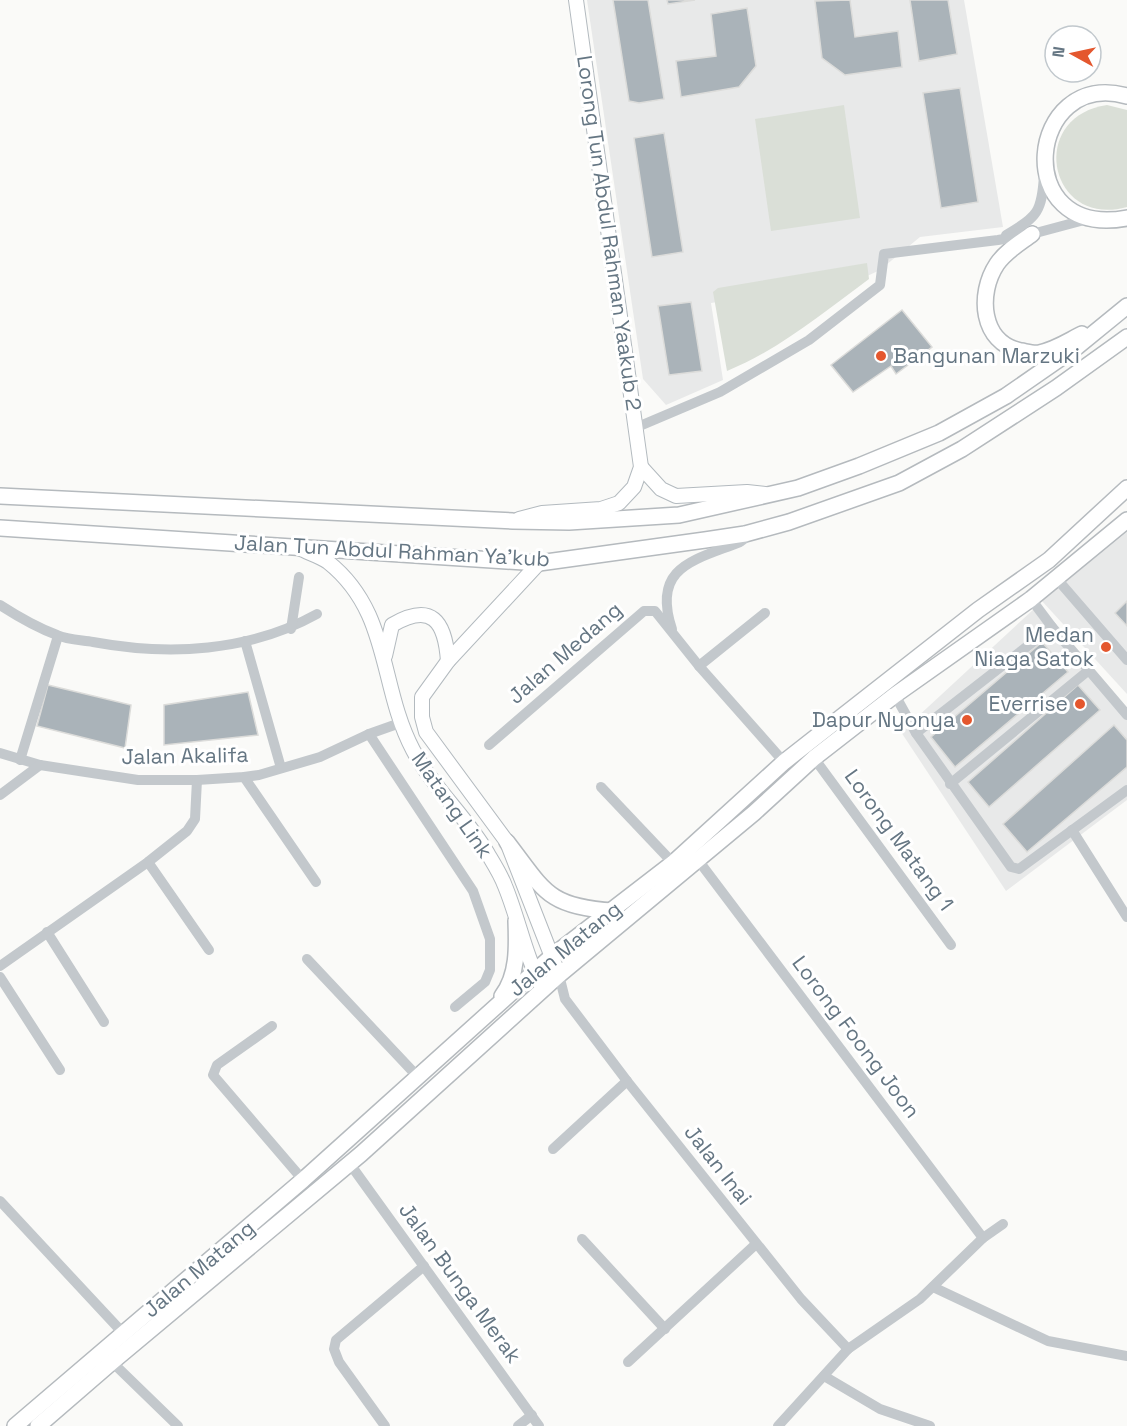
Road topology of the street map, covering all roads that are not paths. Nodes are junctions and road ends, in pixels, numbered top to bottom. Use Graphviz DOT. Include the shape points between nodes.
graph roads {
  1 [pos="576,0"];
  2 [pos="1127,96"];
  3 [pos="1045,168"];
  4 [pos="1127,218"];
  5 [pos="1088,219"];
  6 [pos="1032,234"];
  7 [pos="998,240"];
  8 [pos="1127,306"];
  9 [pos="1113,318"];
  10 [pos="1127,337"];
  11 [pos="636,428"];
  12 [pos="641,467"];
  13 [pos="1127,488"];
  14 [pos="770,495"];
  15 [pos="0,496"];
  16 [pos="1127,520"];
  17 [pos="513,521"];
  18 [pos="0,528"];
  19 [pos="746,534"];
  20 [pos="294,546"];
  21 [pos="539,563"];
  22 [pos="298,577"];
  23 [pos="1057,579"];
  24 [pos="1031,599"];
  25 [pos="0,605"];
  26 [pos="765,613"];
  27 [pos="317,614"];
  28 [pos="1052,627"];
  29 [pos="291,629"];
  30 [pos="58,636"];
  31 [pos="675,638"];
  32 [pos="244,641"];
  33 [pos="384,658"];
  34 [pos="1127,660"];
  35 [pos="448,661"];
  36 [pos="699,666"];
  37 [pos="1089,670"];
  38 [pos="896,694"];
  39 [pos="1127,715"];
  40 [pos="400,723"];
  41 [pos="916,733"];
  42 [pos="369,734"];
  43 [pos="489,745"];
  44 [pos="0,753"];
  45 [pos="814,758"];
  46 [pos="20,760"];
  47 [pos="784,762"];
  48 [pos="40,765"];
  49 [pos="281,768"];
  50 [pos="244,777"];
  51 [pos="197,780"];
  52 [pos="950,784"];
  53 [pos="601,787"];
  54 [pos="1127,790"];
  55 [pos="0,795"];
  56 [pos="1072,831"];
  57 [pos="507,842"];
  58 [pos="698,860"];
  59 [pos="148,862"];
  60 [pos="673,863"];
  61 [pos="316,882"];
  62 [pos="613,911"];
  63 [pos="1127,917"];
  64 [pos="516,921"];
  65 [pos="47,932"];
  66 [pos="951,945"];
  67 [pos="208,950"];
  68 [pos="551,957"];
  69 [pos="307,959"];
  70 [pos="0,966"];
  71 [pos="534,972"];
  72 [pos="559,975"];
  73 [pos="0,977"];
  74 [pos="543,989"];
  75 [pos="565,999"];
  76 [pos="455,1007"];
  77 [pos="493,1008"];
  78 [pos="104,1022"];
  79 [pos="272,1026"];
  80 [pos="60,1070"];
  81 [pos="418,1077"];
  82 [pos="627,1081"];
  83 [pos="553,1149"];
  84 [pos="350,1164"];
  85 [pos="303,1180"];
  86 [pos="0,1202"];
  87 [pos="1003,1224"];
  88 [pos="983,1238"];
  89 [pos="582,1239"];
  90 [pos="756,1245"];
  91 [pos="424,1266"];
  92 [pos="933,1287"];
  93 [pos="665,1329"];
  94 [pos="123,1333"];
  95 [pos="848,1349"];
  96 [pos="1127,1356"];
  97 [pos="112,1362"];
  98 [pos="628,1362"];
  99 [pos="824,1376"];
  100 [pos="532,1415"];
  101 [pos="15,1426"];
  102 [pos="38,1426"];
  103 [pos="178,1426"];
  104 [pos="385,1426"];
  105 [pos="518,1426"];
  106 [pos="539,1426"];
  107 [pos="778,1426"];
  108 [pos="930,1426"];
  1 -- 11 [label="street, Lorong Tun Abdul Rahman Yaakub 2"];
  2 -- 3 [label="main road" via="1095,94 1065,110 1046,141"];
  3 -- 5 [label="main road" via="1047,181 1058,199"];
  3 -- 7 [label="street" via="1038,212"];
  4 -- 5 [label="main road"];
  5 -- 6 [label="street"];
  6 -- 7 [label="street"];
  6 -- 9 [label="main road" via="997,264 985,299 992,331 1005,346 1037,354"];
  7 -- 11 [label="street" via="884,254 880,285 808,340 720,392"];
  8 -- 9 [label="main road, Jalan Tun Abdul Rahman Ya'kub"];
  9 -- 14 [label="main road, Jalan Tun Abdul Rahman Ya'kub" via="1006,396 939,433 859,466"];
  10 -- 19 [label="main road, Jalan Tun Abdul Rahman Ya'kub" via="962,449 899,483"];
  11 -- 12 [label="street, Lorong Tun Abdul Rahman Yaakub 2"];
  12 -- 14 [label="street" via="661,489 676,496 747,492"];
  12 -- 17 [label="street" via="634,487 619,503 601,509 542,513"];
  13 -- 47 [label="main road, Jalan Matang" via="1049,560 978,610"];
  14 -- 17 [label="main road, Jalan Tun Abdul Rahman Ya'kub" via="679,515"];
  15 -- 17 [label="main road, Jalan Tun Abdul Rahman Ya'kub"];
  16 -- 23 [label="main road, Jalan Matang"];
  18 -- 20 [label="main road, Jalan Tun Abdul Rahman Ya'kub"];
  19 -- 21 [label="main road, Jalan Tun Abdul Rahman Ya'kub"];
  19 -- 31 [label="street" via="740,542 690,561 675,574 667,598"];
  20 -- 21 [label="main road, Jalan Tun Abdul Rahman Ya'kub"];
  20 -- 33 [label="street, Matang Link" via="326,561 350,584 371,616"];
  21 -- 35 [label="street, Matang Link"];
  22 -- 29 [label="street"];
  23 -- 24 [label="main road, Jalan Matang"];
  23 -- 34 [label="street"];
  24 -- 28 [label="street"];
  24 -- 38 [label="main road, Jalan Matang"];
  25 -- 30 [label="street"];
  26 -- 36 [label="street"];
  27 -- 29 [label="street"];
  28 -- 37 [label="street"];
  28 -- 41 [label="street"];
  29 -- 32 [label="street"];
  30 -- 32 [label="street" via="108,645 178,650"];
  30 -- 46 [label="street"];
  31 -- 36 [label="street, Jalan Medang"];
  31 -- 43 [label="street, Jalan Medang" via="655,611 644,611"];
  32 -- 49 [label="street"];
  33 -- 35 [label="street" via="392,625 408,616 420,615 439,624"];
  33 -- 40 [label="street, Matang Link"];
  35 -- 57 [label="street, Matang Link" via="422,697 426,732"];
  36 -- 47 [label="street, Jalan Medang"];
  37 -- 39 [label="street"];
  37 -- 52 [label="street"];
  38 -- 41 [label="street"];
  38 -- 45 [label="main road, Jalan Matang"];
  40 -- 42 [label="street, Jalan Akalifa"];
  40 -- 64 [label="street, Matang Link" via="429,777 486,851 505,885"];
  41 -- 52 [label="street"];
  42 -- 49 [label="street, Jalan Akalifa" via="321,756"];
  42 -- 76 [label="street" via="473,891 490,939 490,970 484,982"];
  44 -- 46 [label="street, Jalan Akalifa"];
  45 -- 58 [label="main road, Jalan Matang"];
  45 -- 66 [label="street, Lorong Matang 1"];
  46 -- 48 [label="street, Jalan Akalifa"];
  47 -- 60 [label="main road, Jalan Matang"];
  48 -- 51 [label="street, Jalan Akalifa" via="138,780"];
  48 -- 55 [label="street"];
  49 -- 50 [label="street, Jalan Akalifa"];
  50 -- 51 [label="street, Jalan Akalifa"];
  50 -- 61 [label="street"];
  51 -- 59 [label="street" via="195,819 187,831"];
  52 -- 56 [label="street" via="1011,867 1018,869"];
  53 -- 60 [label="street"];
  54 -- 56 [label="street"];
  56 -- 63 [label="street"];
  57 -- 62 [label="main road" via="550,896 568,905"];
  57 -- 68 [label="street, Matang Link"];
  58 -- 72 [label="main road, Jalan Matang"];
  58 -- 88 [label="street, Lorong Foong Joon"];
  59 -- 65 [label="street"];
  59 -- 67 [label="street"];
  60 -- 62 [label="main road, Jalan Matang"];
  62 -- 68 [label="main road, Jalan Matang"];
  64 -- 71 [label="street, Matang Link"];
  64 -- 77 [label="main road" via="514,970 507,989"];
  65 -- 70 [label="street"];
  65 -- 78 [label="street"];
  68 -- 71 [label="main road, Jalan Matang"];
  68 -- 72 [label="street, Matang Link"];
  69 -- 81 [label="street"];
  71 -- 74 [label="street, Matang Link"];
  71 -- 77 [label="main road, Jalan Matang"];
  72 -- 74 [label="main road, Jalan Matang"];
  72 -- 75 [label="street"];
  73 -- 80 [label="street"];
  74 -- 75 [label="street"];
  74 -- 84 [label="main road, Jalan Matang"];
  75 -- 82 [label="street, Jalan Inai"];
  77 -- 81 [label="main road, Jalan Matang"];
  79 -- 85 [label="street" via="217,1065 213,1075"];
  81 -- 85 [label="main road, Jalan Matang"];
  82 -- 83 [label="street"];
  82 -- 90 [label="street, Jalan Inai"];
  84 -- 91 [label="street, Jalan Bunga Merak"];
  84 -- 97 [label="main road, Jalan Matang"];
  85 -- 94 [label="main road, Jalan Matang"];
  86 -- 94 [label="street"];
  87 -- 88 [label="street"];
  88 -- 92 [label="street"];
  89 -- 93 [label="street"];
  90 -- 93 [label="street"];
  90 -- 95 [label="street, Jalan Inai"];
  91 -- 100 [label="street, Jalan Bunga Merak"];
  91 -- 104 [label="street" via="336,1340 334,1349 339,1362"];
  92 -- 95 [label="street"];
  92 -- 96 [label="street" via="1048,1341"];
  93 -- 98 [label="street"];
  94 -- 101 [label="main road, Jalan Matang"];
  95 -- 99 [label="street"];
  97 -- 102 [label="main road, Jalan Matang"];
  97 -- 103 [label="street"];
  99 -- 107 [label="street"];
  99 -- 108 [label="street" via="880,1409"];
  100 -- 105 [label="street"];
  100 -- 106 [label="street, Jalan Bunga Merak"];
}
